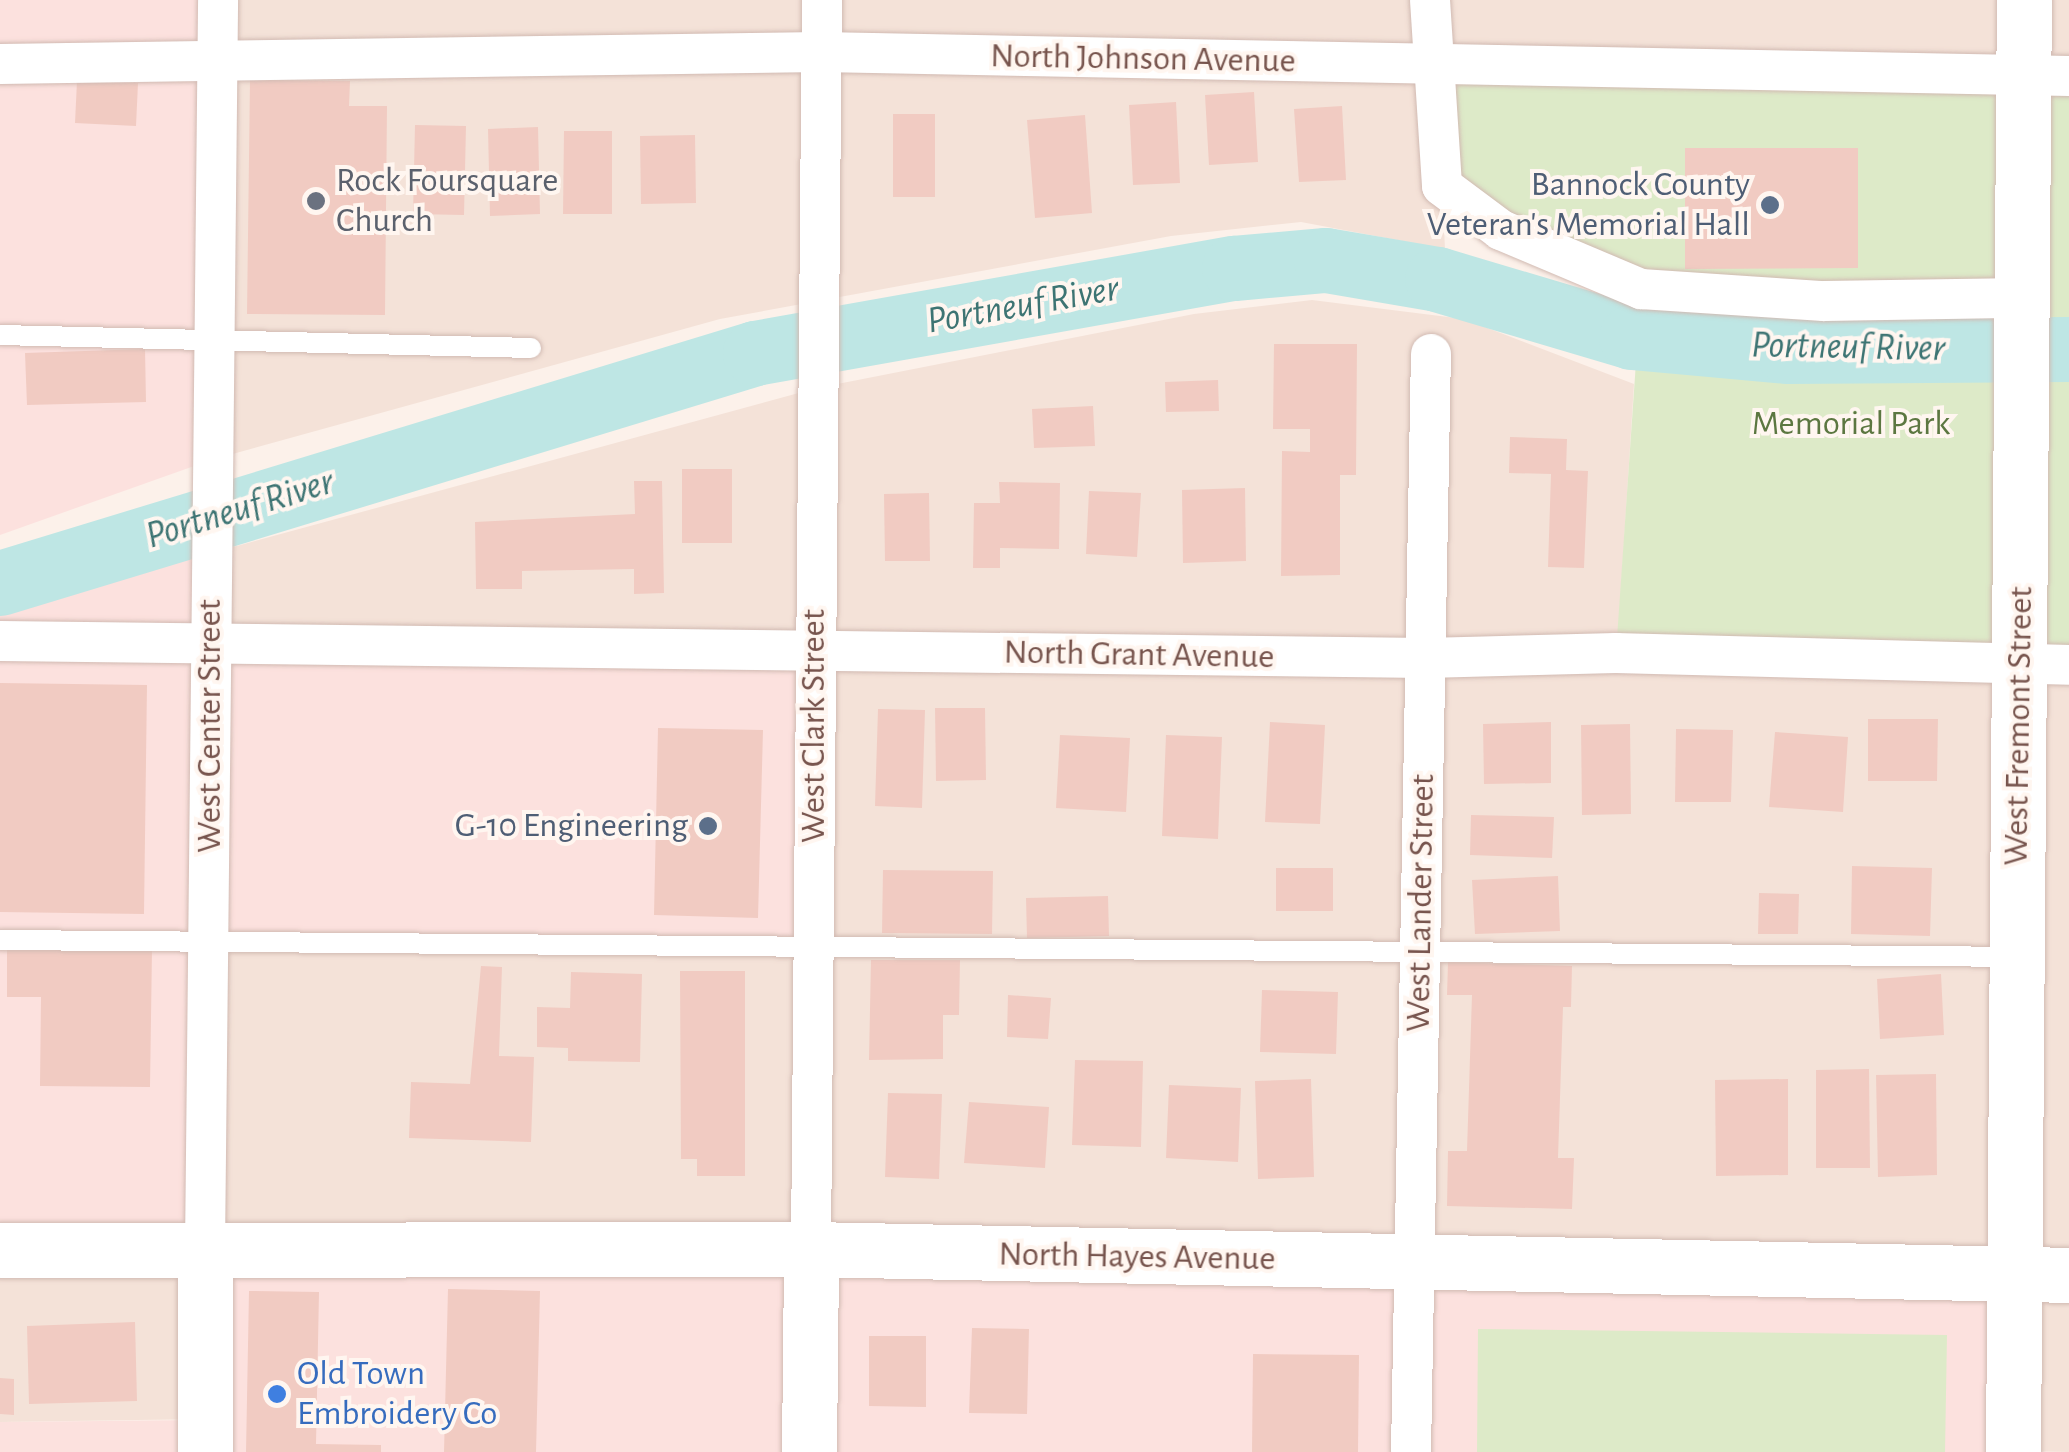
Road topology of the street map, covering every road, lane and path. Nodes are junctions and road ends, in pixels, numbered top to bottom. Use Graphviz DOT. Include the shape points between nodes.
graph roads {
  1 [pos="218,0"];
  2 [pos="822,0"];
  3 [pos="1430,0"];
  4 [pos="2024,0"];
  5 [pos="821,52"];
  6 [pos="0,64"];
  7 [pos="218,66"];
  8 [pos="1430,66"];
  9 [pos="2046,76"];
  10 [pos="2022,298"];
  11 [pos="0,335"];
  12 [pos="213,340"];
  13 [pos="531,348"];
  14 [pos="1431,354"];
  15 [pos="0,641"];
  16 [pos="210,645"];
  17 [pos="815,651"];
  18 [pos="1426,658"];
  19 [pos="2044,665"];
  20 [pos="0,940"];
  21 [pos="211,941"];
  22 [pos="812,948"];
  23 [pos="1420,953"];
  24 [pos="2017,957"];
  25 [pos="205,1249"];
  26 [pos="811,1249"];
  27 [pos="0,1250"];
  28 [pos="1415,1262"];
  29 [pos="2014,1275"];
  30 [pos="2069,1275"];
  31 [pos="205,1452"];
  32 [pos="809,1452"];
  33 [pos="1412,1452"];
  34 [pos="2013,1452"];
  1 -- 7 [label="street, West Center Street"];
  2 -- 5 [label="street, West Clark Street"];
  3 -- 8 [label="street"];
  4 -- 9 [label="street, West Fremont Street"];
  5 -- 7 [label="street, North Johnson Avenue"];
  5 -- 8 [label="street, North Johnson Avenue"];
  5 -- 17 [label="street, West Clark Street"];
  6 -- 7 [label="street, North Johnson Avenue"];
  7 -- 12 [label="street, West Center Street"];
  8 -- 9 [label="street, North Johnson Avenue"];
  8 -- 10 [label="street" via="1442,186 1501,230 1641,289 1824,300"];
  9 -- 10 [label="street, West Fremont Street"];
  10 -- 19 [label="street, West Fremont Street" via="2022,410"];
  11 -- 12 [label="lane"];
  12 -- 13 [label="lane"];
  12 -- 16 [label="street, West Center Street"];
  14 -- 18 [label="street, West Lander Street"];
  15 -- 16 [label="street, North Grant Avenue"];
  16 -- 17 [label="street, North Grant Avenue"];
  16 -- 21 [label="street, West Center Street"];
  17 -- 18 [label="street, North Grant Avenue"];
  17 -- 22 [label="street, West Clark Street"];
  18 -- 19 [label="street, North Grant Avenue" via="1616,654"];
  18 -- 23 [label="street, West Lander Street"];
  19 -- 24 [label="street, West Fremont Street"];
  20 -- 21 [label="lane"];
  21 -- 22 [label="lane"];
  21 -- 25 [label="street, West Center Street"];
  22 -- 23 [label="lane"];
  22 -- 26 [label="street, West Clark Street"];
  23 -- 24 [label="lane"];
  23 -- 28 [label="street, West Lander Street"];
  24 -- 29 [label="street, West Fremont Street"];
  25 -- 26 [label="street, North Hayes Avenue"];
  25 -- 27 [label="street, North Hayes Avenue"];
  25 -- 31 [label="street, West Center Street"];
  26 -- 28 [label="street, North Hayes Avenue"];
  26 -- 32 [label="street, West Clark Street"];
  28 -- 29 [label="street, North Hayes Avenue"];
  28 -- 33 [label="street, West Lander Street"];
  29 -- 30 [label="street, North Hayes Avenue"];
  29 -- 34 [label="street, West Fremont Street"];
}
